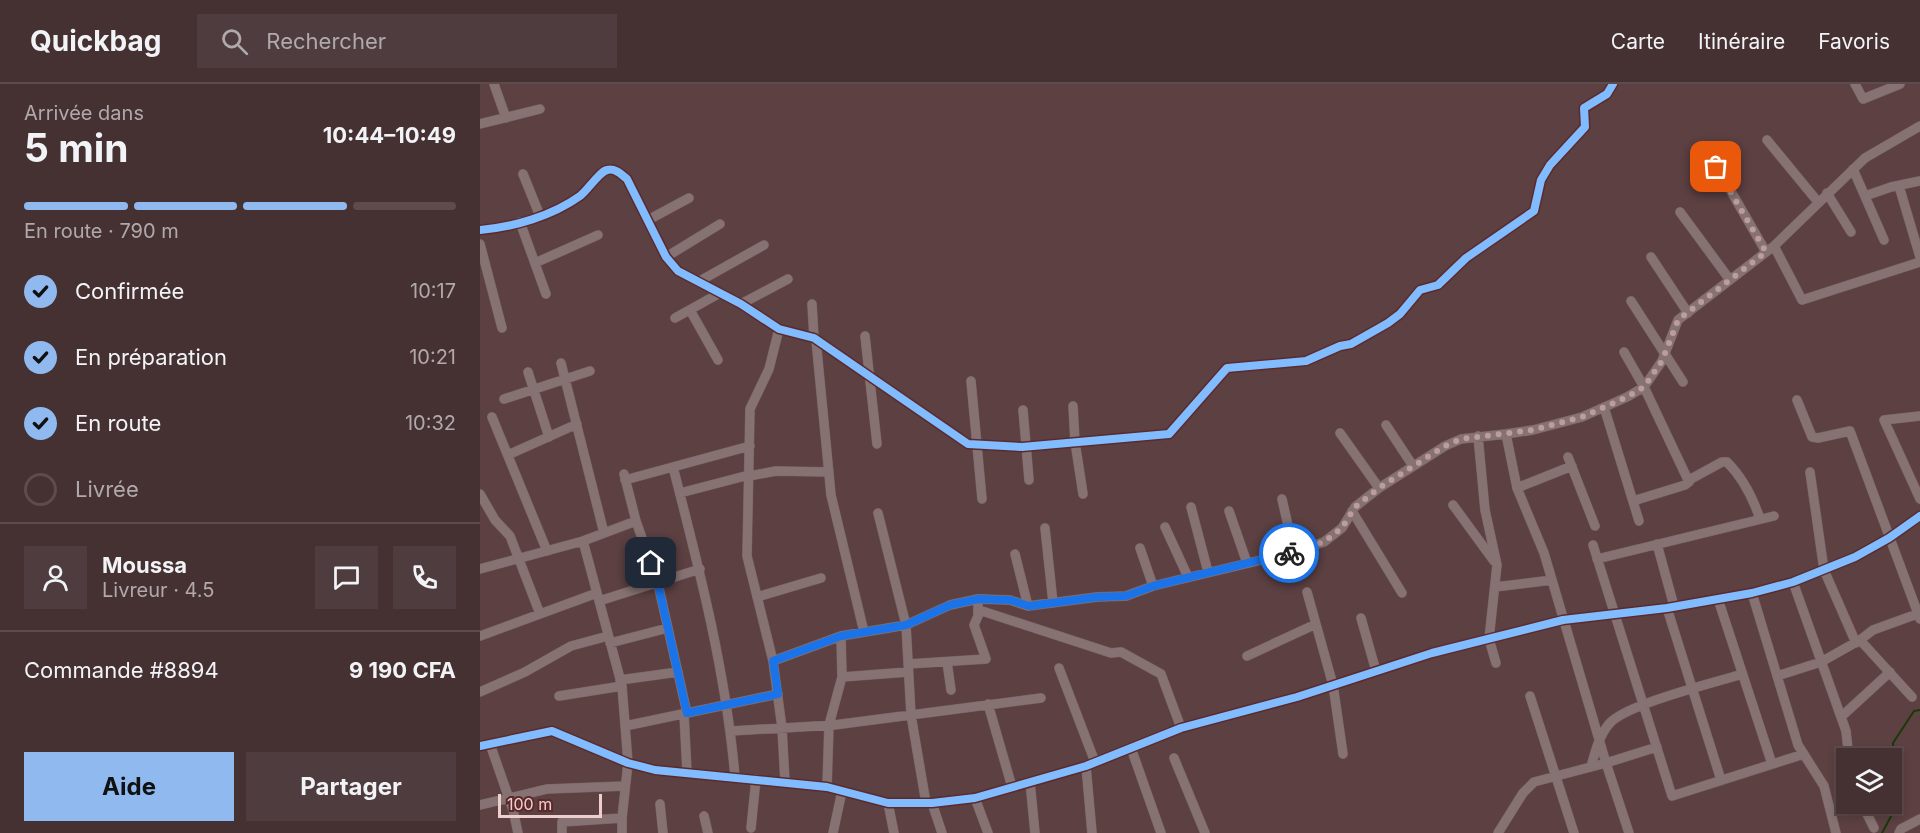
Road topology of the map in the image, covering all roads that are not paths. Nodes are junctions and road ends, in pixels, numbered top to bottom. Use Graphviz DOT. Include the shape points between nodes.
graph roads {
  1 [pos="494,84"];
  2 [pos="1613,84"];
  3 [pos="1856,84"];
  4 [pos="1900,84"];
  5 [pos="1883,87"];
  6 [pos="540,109"];
  7 [pos="506,118"];
  8 [pos="480,124"];
  9 [pos="1920,126"];
  10 [pos="1767,140"];
  11 [pos="1716,167"];
  12 [pos="1853,169"];
  13 [pos="523,174"];
  14 [pos="1920,182"];
  15 [pos="1899,186"];
  16 [pos="1827,192"];
  17 [pos="1865,196"];
  18 [pos="689,198"];
  19 [pos="1818,202"];
  20 [pos="1680,212"];
  21 [pos="540,216"];
  22 [pos="648,220"];
  23 [pos="520,222"];
  24 [pos="720,224"];
  25 [pos="480,230"];
  26 [pos="1851,232"];
  27 [pos="598,235"];
  28 [pos="1884,240"];
  29 [pos="480,244"];
  30 [pos="764,245"];
  31 [pos="1770,249"];
  32 [pos="1920,256"];
  33 [pos="666,257"];
  34 [pos="1651,257"];
  35 [pos="1920,262"];
  36 [pos="535,263"];
  37 [pos="788,279"];
  38 [pos="1730,280"];
  39 [pos="698,282"];
  40 [pos="720,293"];
  41 [pos="546,294"];
  42 [pos="1631,301"];
  43 [pos="741,304"];
  44 [pos="812,304"];
  45 [pos="690,310"];
  46 [pos="1688,313"];
  47 [pos="675,318"];
  48 [pos="502,328"];
  49 [pos="779,329"];
  50 [pos="866,336"];
  51 [pos="815,339"];
  52 [pos="1624,352"];
  53 [pos="1665,354"];
  54 [pos="718,360"];
  55 [pos="561,363"];
  56 [pos="590,370"];
  57 [pos="528,372"];
  58 [pos="870,377"];
  59 [pos="565,379"];
  60 [pos="971,381"];
  61 [pos="1683,382"];
  62 [pos="1644,387"];
  63 [pos="533,389"];
  64 [pos="504,399"];
  65 [pos="1797,400"];
  66 [pos="1073,406"];
  67 [pos="1604,407"];
  68 [pos="1023,410"];
  69 [pos="1920,416"];
  70 [pos="492,417"];
  71 [pos="576,424"];
  72 [pos="1386,425"];
  73 [pos="1340,433"];
  74 [pos="1506,434"];
  75 [pos="1478,436"];
  76 [pos="549,437"];
  77 [pos="1075,442"];
  78 [pos="877,444"];
  79 [pos="977,444"];
  80 [pos="750,446"];
  81 [pos="1026,447"];
  82 [pos="508,456"];
  83 [pos="673,466"];
  84 [pos="1413,466"];
  85 [pos="829,472"];
  86 [pos="1810,472"];
  87 [pos="749,476"];
  88 [pos="1029,480"];
  89 [pos="1689,480"];
  90 [pos="1379,488"];
  91 [pos="1517,488"];
  92 [pos="680,492"];
  93 [pos="1083,494"];
  94 [pos="480,496"];
  95 [pos="982,499"];
  96 [pos="1282,499"];
  97 [pos="1920,499"];
  98 [pos="1633,501"];
  99 [pos="1453,505"];
  100 [pos="1191,507"];
  101 [pos="1230,511"];
  102 [pos="1352,512"];
  103 [pos="878,513"];
  104 [pos="1774,516"];
  105 [pos="1920,516"];
  106 [pos="1760,519"];
  107 [pos="636,521"];
  108 [pos="1639,521"];
  109 [pos="1595,526"];
  110 [pos="1165,527"];
  111 [pos="1045,528"];
  112 [pos="604,533"];
  113 [pos="1889,538"];
  114 [pos="583,541"];
  115 [pos="1657,544"];
  116 [pos="1593,545"];
  117 [pos="1140,548"];
  118 [pos="547,551"];
  119 [pos="1294,552"];
  120 [pos="1015,554"];
  121 [pos="519,558"];
  122 [pos="1597,559"];
  123 [pos="1247,563"];
  124 [pos="1497,565"];
  125 [pos="480,569"];
  126 [pos="700,569"];
  127 [pos="1824,570"];
  128 [pos="1208,572"];
  129 [pos="1188,577"];
  130 [pos="820,578"];
  131 [pos="1552,580"];
  132 [pos="1793,582"];
  133 [pos="658,584"];
  134 [pos="1153,586"];
  135 [pos="1495,587"];
  136 [pos="1307,592"];
  137 [pos="1402,593"];
  138 [pos="1752,593"];
  139 [pos="598,597"];
  140 [pos="757,597"];
  141 [pos="1718,598"];
  142 [pos="978,599"];
  143 [pos="1053,603"];
  144 [pos="1029,606"];
  145 [pos="1670,607"];
  146 [pos="979,610"];
  147 [pos="540,614"];
  148 [pos="1614,614"];
  149 [pos="1919,615"];
  150 [pos="1361,618"];
  151 [pos="1563,620"];
  152 [pos="1316,624"];
  153 [pos="906,625"];
  154 [pos="668,628"];
  155 [pos="864,632"];
  156 [pos="480,636"];
  157 [pos="841,636"];
  158 [pos="609,639"];
  159 [pos="1489,639"];
  160 [pos="1858,642"];
  161 [pos="1247,656"];
  162 [pos="773,661"];
  163 [pos="947,662"];
  164 [pos="1821,662"];
  165 [pos="1496,663"];
  166 [pos="908,668"];
  167 [pos="1059,668"];
  168 [pos="1376,671"];
  169 [pos="678,672"];
  170 [pos="1890,672"];
  171 [pos="1742,674"];
  172 [pos="1777,676"];
  173 [pos="842,677"];
  174 [pos="621,683"];
  175 [pos="1334,685"];
  176 [pos="1693,689"];
  177 [pos="951,690"];
  178 [pos="480,692"];
  179 [pos="778,694"];
  180 [pos="559,696"];
  181 [pos="1530,696"];
  182 [pos="1912,697"];
  183 [pos="1041,698"];
  184 [pos="988,704"];
  185 [pos="726,705"];
  186 [pos="1643,705"];
  187 [pos="686,714"];
  188 [pos="911,715"];
  189 [pos="1841,717"];
  190 [pos="829,725"];
  191 [pos="625,726"];
  192 [pos="783,728"];
  193 [pos="1181,728"];
  194 [pos="731,731"];
  195 [pos="1599,740"];
  196 [pos="485,745"];
  197 [pos="1656,747"];
  198 [pos="1131,748"];
  199 [pos="1848,748"];
  200 [pos="1342,754"];
  201 [pos="1804,754"];
  202 [pos="1174,759"];
  203 [pos="628,763"];
  204 [pos="1606,763"];
  205 [pos="1090,764"];
  206 [pos="1772,764"];
  207 [pos="1591,767"];
  208 [pos="687,772"];
  209 [pos="1556,776"];
  210 [pos="735,777"];
  211 [pos="756,779"];
  212 [pos="1721,780"];
  213 [pos="785,782"];
  214 [pos="1030,782"];
  215 [pos="625,786"];
  216 [pos="827,787"];
  217 [pos="1012,787"];
  218 [pos="842,791"];
  219 [pos="509,798"];
  220 [pos="975,798"];
  221 [pos="888,803"];
  222 [pos="929,803"];
  223 [pos="660,804"];
  224 [pos="480,805"];
  225 [pos="1867,814"];
  226 [pos="704,816"];
  227 [pos="622,818"];
  228 [pos="1920,819"];
  229 [pos="751,828"];
  230 [pos="1874,828"];
  231 [pos="518,833"];
  232 [pos="562,833"];
  233 [pos="622,833"];
  234 [pos="663,833"];
  235 [pos="708,833"];
  236 [pos="833,833"];
  237 [pos="894,833"];
  238 [pos="942,833"];
  239 [pos="986,833"];
  240 [pos="1035,833"];
  241 [pos="1092,833"];
  242 [pos="1161,833"];
  243 [pos="1205,833"];
  244 [pos="1497,833"];
  245 [pos="1574,833"];
  246 [pos="1629,833"];
  247 [pos="1836,833"];
  248 [pos="1899,833"];
  1 -- 7 [label="street"];
  2 -- 77 [label="street" via="1607,94 1584,108 1585,127 1540,180 1534,211 1466,258 1438,285 1420,290 1388,322 1351,344 1306,361 1227,368 1169,434"];
  3 -- 5 [label="street" via="1863,99"];
  4 -- 5 [label="street"];
  6 -- 7 [label="street"];
  7 -- 8 [label="street"];
  9 -- 12 [label="street" via="1864,158"];
  10 -- 19 [label="street"];
  11 -- 31 [label="street"];
  12 -- 16 [label="street"];
  12 -- 17 [label="street"];
  13 -- 21 [label="street"];
  14 -- 15 [label="street"];
  15 -- 17 [label="street"];
  15 -- 32 [label="street"];
  16 -- 19 [label="street"];
  16 -- 26 [label="street"];
  17 -- 28 [label="street"];
  18 -- 22 [label="street"];
  19 -- 31 [label="street"];
  20 -- 38 [label="street"];
  21 -- 22 [label="street" via="567,206 608,170 618,171 627,179"];
  21 -- 23 [label="street"];
  22 -- 33 [label="street"];
  23 -- 25 [label="street"];
  23 -- 36 [label="street"];
  24 -- 33 [label="street"];
  27 -- 36 [label="street"];
  29 -- 48 [label="street"];
  30 -- 39 [label="street"];
  31 -- 35 [label="street" via="1802,300"];
  31 -- 38 [label="street"];
  33 -- 39 [label="street" via="678,271"];
  34 -- 46 [label="street"];
  36 -- 41 [label="street"];
  37 -- 43 [label="street"];
  38 -- 46 [label="street"];
  39 -- 40 [label="street"];
  40 -- 43 [label="street"];
  40 -- 45 [label="street"];
  42 -- 53 [label="street"];
  43 -- 49 [label="street"];
  44 -- 51 [label="street"];
  45 -- 47 [label="street"];
  45 -- 54 [label="street"];
  46 -- 53 [label="street" via="1678,320"];
  49 -- 51 [label="street"];
  49 -- 80 [label="street" via="770,369 750,409"];
  50 -- 58 [label="street"];
  51 -- 58 [label="street"];
  51 -- 85 [label="street"];
  52 -- 62 [label="street"];
  53 -- 61 [label="street"];
  53 -- 62 [label="street"];
  55 -- 59 [label="street"];
  56 -- 59 [label="street"];
  57 -- 63 [label="street"];
  58 -- 78 [label="street"];
  58 -- 79 [label="street" via="968,444"];
  59 -- 63 [label="street"];
  59 -- 71 [label="street"];
  60 -- 79 [label="street"];
  62 -- 67 [label="street"];
  62 -- 89 [label="street"];
  63 -- 64 [label="street"];
  63 -- 76 [label="street"];
  65 -- 113 [label="street" via="1812,437 1850,431"];
  66 -- 77 [label="street"];
  67 -- 74 [label="street" via="1582,417"];
  67 -- 98 [label="street"];
  68 -- 81 [label="street"];
  69 -- 97 [label="street" via="1884,420"];
  70 -- 82 [label="street"];
  71 -- 76 [label="street"];
  71 -- 112 [label="street"];
  72 -- 84 [label="street"];
  73 -- 90 [label="street"];
  74 -- 75 [label="street"];
  74 -- 91 [label="street"];
  75 -- 84 [label="street" via="1445,446"];
  75 -- 124 [label="street" via="1485,510"];
  76 -- 82 [label="street"];
  77 -- 81 [label="street"];
  77 -- 93 [label="street"];
  79 -- 81 [label="street"];
  79 -- 95 [label="street"];
  80 -- 83 [label="street"];
  80 -- 87 [label="street"];
  81 -- 88 [label="street"];
  82 -- 118 [label="street"];
  83 -- 92 [label="street"];
  83 -- 107 [label="street" via="624,477"];
  84 -- 90 [label="street"];
  85 -- 87 [label="street" via="776,471"];
  85 -- 155 [label="street"];
  86 -- 127 [label="street"];
  87 -- 92 [label="street"];
  87 -- 140 [label="street" via="747,556"];
  89 -- 98 [label="street" via="1688,484"];
  89 -- 106 [label="street" via="1727,462 1746,485"];
  90 -- 102 [label="street"];
  91 -- 109 [label="street" via="1570,461"];
  91 -- 131 [label="street"];
  92 -- 126 [label="street"];
  94 -- 121 [label="street" via="510,536"];
  96 -- 119 [label="street"];
  98 -- 108 [label="street"];
  99 -- 124 [label="street"];
  100 -- 128 [label="street"];
  101 -- 123 [label="street"];
  102 -- 119 [label="street" via="1342,528 1324,542"];
  102 -- 137 [label="street"];
  103 -- 153 [label="street"];
  104 -- 106 [label="street"];
  105 -- 113 [label="street"];
  106 -- 115 [label="street"];
  107 -- 112 [label="street"];
  107 -- 133 [label="street"];
  110 -- 129 [label="street"];
  111 -- 143 [label="street"];
  112 -- 114 [label="street"];
  113 -- 127 [label="street"];
  113 -- 149 [label="street"];
  114 -- 118 [label="street"];
  114 -- 139 [label="street"];
  115 -- 122 [label="street"];
  115 -- 145 [label="street"];
  116 -- 122 [label="street"];
  117 -- 134 [label="street"];
  118 -- 121 [label="street"];
  119 -- 123 [label="street"];
  120 -- 144 [label="street"];
  121 -- 125 [label="street"];
  121 -- 147 [label="street"];
  122 -- 148 [label="street"];
  123 -- 128 [label="street"];
  124 -- 135 [label="street"];
  126 -- 133 [label="street"];
  126 -- 185 [label="street"];
  127 -- 132 [label="street"];
  127 -- 160 [label="street"];
  128 -- 129 [label="street"];
  129 -- 134 [label="street"];
  130 -- 140 [label="street"];
  131 -- 135 [label="street"];
  131 -- 151 [label="street"];
  132 -- 138 [label="street"];
  132 -- 164 [label="street"];
  133 -- 139 [label="street"];
  133 -- 154 [label="street"];
  134 -- 143 [label="street" via="1126,596"];
  135 -- 159 [label="street"];
  136 -- 152 [label="street"];
  138 -- 141 [label="street"];
  138 -- 172 [label="street"];
  139 -- 147 [label="street"];
  139 -- 158 [label="street"];
  140 -- 162 [label="street"];
  141 -- 145 [label="street"];
  141 -- 171 [label="street"];
  142 -- 144 [label="street" via="1010,600"];
  142 -- 146 [label="street"];
  142 -- 153 [label="street" via="950,605"];
  143 -- 144 [label="street"];
  145 -- 148 [label="street"];
  145 -- 176 [label="street"];
  146 -- 163 [label="street" via="974,625 986,659"];
  146 -- 193 [label="street" via="1121,652 1161,674"];
  147 -- 156 [label="street"];
  148 -- 151 [label="street"];
  148 -- 186 [label="street"];
  149 -- 160 [label="street" via="1874,630"];
  150 -- 168 [label="street"];
  151 -- 159 [label="street"];
  151 -- 195 [label="street"];
  152 -- 161 [label="street"];
  152 -- 175 [label="street"];
  153 -- 155 [label="street"];
  153 -- 166 [label="street"];
  154 -- 158 [label="street"];
  154 -- 169 [label="street"];
  155 -- 157 [label="street"];
  157 -- 162 [label="street"];
  157 -- 173 [label="street"];
  158 -- 174 [label="street"];
  158 -- 178 [label="street" via="571,646"];
  159 -- 165 [label="street"];
  159 -- 168 [label="street"];
  160 -- 164 [label="street"];
  160 -- 170 [label="street"];
  162 -- 179 [label="street"];
  163 -- 166 [label="street"];
  163 -- 177 [label="street"];
  164 -- 172 [label="street"];
  164 -- 189 [label="street"];
  166 -- 173 [label="street"];
  166 -- 188 [label="street"];
  167 -- 205 [label="street"];
  168 -- 175 [label="street"];
  169 -- 174 [label="street"];
  169 -- 187 [label="street"];
  170 -- 182 [label="street"];
  170 -- 189 [label="street"];
  171 -- 176 [label="street"];
  171 -- 206 [label="street"];
  172 -- 201 [label="street"];
  173 -- 190 [label="street"];
  174 -- 180 [label="street"];
  174 -- 191 [label="street"];
  175 -- 193 [label="street"];
  175 -- 200 [label="street"];
  176 -- 186 [label="street"];
  176 -- 212 [label="street"];
  179 -- 185 [label="street"];
  179 -- 192 [label="street"];
  181 -- 209 [label="street"];
  183 -- 184 [label="street"];
  184 -- 188 [label="street"];
  184 -- 217 [label="street"];
  185 -- 187 [label="street"];
  185 -- 194 [label="street"];
  186 -- 195 [label="street" via="1615,717"];
  186 -- 197 [label="street"];
  187 -- 191 [label="street"];
  187 -- 208 [label="street"];
  188 -- 190 [label="street"];
  188 -- 222 [label="street"];
  189 -- 199 [label="street"];
  190 -- 192 [label="street"];
  190 -- 216 [label="street"];
  191 -- 203 [label="street"];
  192 -- 194 [label="street"];
  192 -- 213 [label="street"];
  193 -- 198 [label="street"];
  194 -- 210 [label="street"];
  195 -- 204 [label="street"];
  195 -- 207 [label="street"];
  196 -- 203 [label="street" via="552,731"];
  196 -- 219 [label="street"];
  197 -- 204 [label="street"];
  197 -- 212 [label="street" via="1672,796"];
  198 -- 205 [label="street"];
  198 -- 242 [label="street"];
  201 -- 206 [label="street"];
  201 -- 247 [label="street" via="1824,786"];
  202 -- 243 [label="street"];
  203 -- 208 [label="street"];
  203 -- 215 [label="street"];
  204 -- 207 [label="street"];
  204 -- 246 [label="street"];
  205 -- 214 [label="street"];
  205 -- 241 [label="street"];
  206 -- 212 [label="street"];
  207 -- 209 [label="street"];
  208 -- 210 [label="street"];
  209 -- 244 [label="street" via="1534,782 1522,793"];
  209 -- 245 [label="street"];
  210 -- 211 [label="street"];
  211 -- 213 [label="street"];
  211 -- 229 [label="street"];
  213 -- 216 [label="street"];
  214 -- 217 [label="street"];
  214 -- 240 [label="street"];
  215 -- 219 [label="street" via="547,789"];
  215 -- 227 [label="street"];
  216 -- 218 [label="street"];
  217 -- 220 [label="street"];
  218 -- 221 [label="street"];
  218 -- 236 [label="street"];
  219 -- 224 [label="street"];
  219 -- 231 [label="street"];
  220 -- 222 [label="street"];
  220 -- 239 [label="street"];
  221 -- 222 [label="street"];
  221 -- 237 [label="street"];
  222 -- 238 [label="street"];
  223 -- 234 [label="street"];
  225 -- 230 [label="street"];
  226 -- 235 [label="street"];
  227 -- 232 [label="street" via="562,822"];
  227 -- 233 [label="street"];
  228 -- 248 [label="street"];
}
